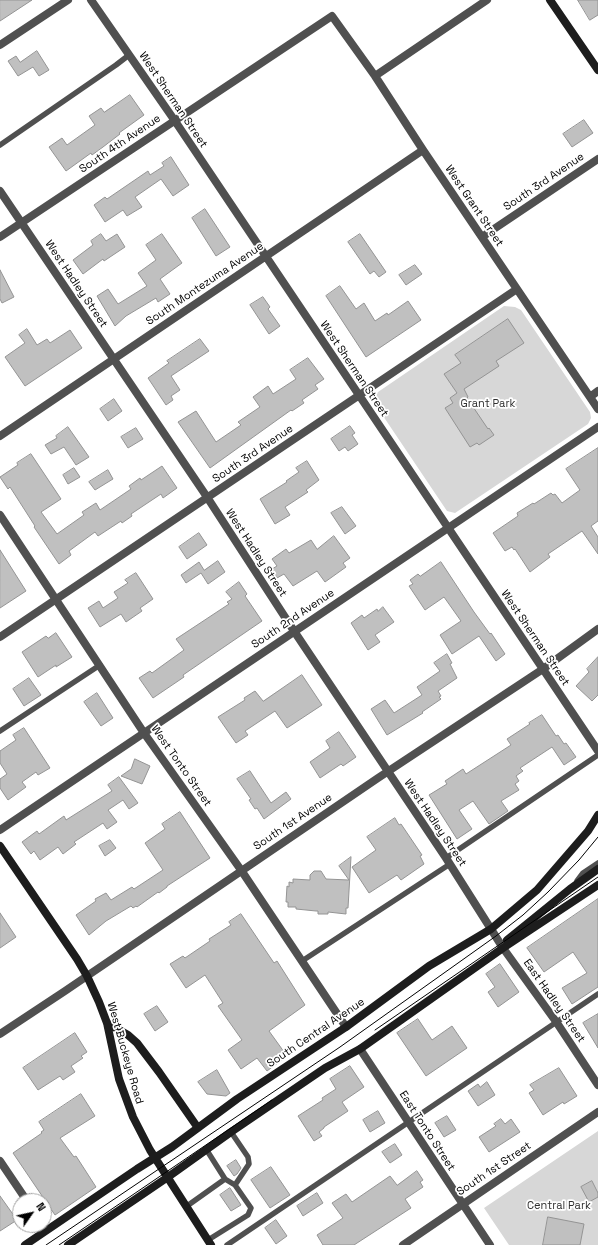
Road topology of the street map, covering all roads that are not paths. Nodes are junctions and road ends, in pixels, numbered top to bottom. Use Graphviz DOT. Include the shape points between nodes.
graph roads {
  1 [pos="68,0"];
  2 [pos="91,0"];
  3 [pos="487,0"];
  4 [pos="550,0"];
  5 [pos="332,16"];
  6 [pos="0,45"];
  7 [pos="129,54"];
  8 [pos="598,70"];
  9 [pos="375,76"];
  10 [pos="174,121"];
  11 [pos="0,144"];
  12 [pos="423,150"];
  13 [pos="598,159"];
  14 [pos="0,191"];
  15 [pos="21,223"];
  16 [pos="482,236"];
  17 [pos="0,237"];
  18 [pos="266,257"];
  19 [pos="517,289"];
  20 [pos="114,359"];
  21 [pos="598,391"];
  22 [pos="359,396"];
  23 [pos="590,396"];
  24 [pos="598,409"];
  25 [pos="598,427"];
  26 [pos="0,436"];
  27 [pos="207,497"];
  28 [pos="0,515"];
  29 [pos="447,528"];
  30 [pos="56,599"];
  31 [pos="598,629"];
  32 [pos="294,631"];
  33 [pos="0,636"];
  34 [pos="100,665"];
  35 [pos="543,669"];
  36 [pos="0,731"];
  37 [pos="144,733"];
  38 [pos="598,751"];
  39 [pos="598,755"];
  40 [pos="387,771"];
  41 [pos="598,815"];
  42 [pos="0,830"];
  43 [pos="0,846"];
  44 [pos="448,861"];
  45 [pos="598,862"];
  46 [pos="598,869"];
  47 [pos="241,870"];
  48 [pos="598,885"];
  49 [pos="570,889"];
  50 [pos="491,929"];
  51 [pos="503,948"];
  52 [pos="302,961"];
  53 [pos="87,976"];
  54 [pos="598,994"];
  55 [pos="107,1023"];
  56 [pos="557,1023"];
  57 [pos="346,1027"];
  58 [pos="0,1034"];
  59 [pos="360,1049"];
  60 [pos="598,1085"];
  61 [pos="598,1112"];
  62 [pos="408,1122"];
  63 [pos="198,1128"];
  64 [pos="231,1132"];
  65 [pos="206,1149"];
  66 [pos="155,1158"];
  67 [pos="0,1161"];
  68 [pos="168,1177"];
  69 [pos="225,1179"];
  70 [pos="235,1185"];
  71 [pos="22,1193"];
  72 [pos="462,1204"];
  73 [pos="187,1206"];
  74 [pos="52,1224"];
  75 [pos="39,1233"];
  76 [pos="210,1242"];
  77 [pos="25,1245"];
  78 [pos="68,1245"];
  79 [pos="227,1245"];
  80 [pos="403,1245"];
  81 [pos="490,1245"];
  1 -- 6 [label="street"];
  2 -- 7 [label="street, West Sherman Street"];
  3 -- 9 [label="street"];
  4 -- 8 [label="main road"];
  5 -- 9 [label="street, West Grant Street"];
  5 -- 10 [label="street, South 4th Avenue"];
  7 -- 10 [label="street, West Sherman Street"];
  7 -- 11 [label="lane"];
  9 -- 12 [label="street, West Grant Street"];
  10 -- 15 [label="street, South 4th Avenue"];
  10 -- 18 [label="street, West Sherman Street"];
  12 -- 16 [label="street, West Grant Street"];
  12 -- 18 [label="street, South Montezuma Avenue"];
  13 -- 16 [label="street, South 3rd Avenue"];
  14 -- 15 [label="street, West Hadley Street"];
  15 -- 17 [label="street, South 4th Avenue"];
  15 -- 20 [label="street, West Hadley Street"];
  16 -- 19 [label="street, West Grant Street"];
  18 -- 20 [label="street, South Montezuma Avenue"];
  18 -- 22 [label="street, West Sherman Street"];
  19 -- 22 [label="street, South 3rd Avenue"];
  19 -- 23 [label="street, West Grant Street"];
  20 -- 26 [label="street, South Montezuma Avenue"];
  20 -- 27 [label="street, West Hadley Street"];
  21 -- 23 [label="street"];
  22 -- 27 [label="street, South 3rd Avenue"];
  22 -- 29 [label="street, West Sherman Street"];
  23 -- 24 [label="street, West Grant Street"];
  25 -- 29 [label="street, South 2nd Avenue"];
  27 -- 30 [label="street, South 3rd Avenue"];
  27 -- 32 [label="street, West Hadley Street"];
  28 -- 30 [label="street, West Tonto Street"];
  29 -- 32 [label="street, South 2nd Avenue"];
  29 -- 35 [label="street, West Sherman Street"];
  30 -- 33 [label="street, South 3rd Avenue"];
  30 -- 34 [label="street, West Tonto Street"];
  31 -- 35 [label="street, South 1st Avenue"];
  32 -- 37 [label="street, South 2nd Avenue"];
  32 -- 40 [label="street, West Hadley Street"];
  34 -- 36 [label="lane"];
  34 -- 37 [label="street, West Tonto Street"];
  35 -- 38 [label="street, West Sherman Street"];
  35 -- 40 [label="street, South 1st Avenue"];
  37 -- 42 [label="street, South 2nd Avenue"];
  37 -- 47 [label="street, West Tonto Street"];
  39 -- 44 [label="lane"];
  40 -- 44 [label="street, West Hadley Street"];
  40 -- 47 [label="street, South 1st Avenue"];
  41 -- 50 [label="main road, South Central Avenue" via="588,831 537,890"];
  43 -- 53 [label="main road, West Buckeye Road"];
  44 -- 50 [label="street, West Hadley Street"];
  44 -- 52 [label="lane"];
  45 -- 49 [label="lane" via="583,873"];
  46 -- 49 [label="main road"];
  47 -- 52 [label="street, West Tonto Street"];
  47 -- 53 [label="street, South 1st Avenue"];
  48 -- 51 [label="main road"];
  49 -- 51 [label="main road" via="507,940"];
  50 -- 51 [label="street, East Hadley Street"];
  50 -- 57 [label="main road, South Central Avenue" via="430,966"];
  51 -- 56 [label="street, East Hadley Street"];
  51 -- 59 [label="main road"];
  52 -- 57 [label="street, West Tonto Street"];
  53 -- 55 [label="main road, West Buckeye Road"];
  53 -- 58 [label="street, South 1st Avenue"];
  54 -- 56 [label="lane"];
  55 -- 63 [label="main road" via="137,1043"];
  55 -- 66 [label="main road, West Buckeye Road" via="126,1101"];
  56 -- 60 [label="street, East Hadley Street"];
  56 -- 62 [label="lane"];
  57 -- 63 [label="main road, South Central Avenue"];
  59 -- 62 [label="street, East Tonto Street"];
  59 -- 64 [label="main road" via="325,1068"];
  61 -- 72 [label="street, South 1st Street"];
  62 -- 72 [label="street, East Tonto Street"];
  62 -- 79 [label="lane"];
  63 -- 66 [label="main road, South Central Avenue"];
  64 -- 65 [label="main road"];
  64 -- 70 [label="lane" via="248,1157 249,1164"];
  65 -- 68 [label="main road"];
  65 -- 69 [label="lane"];
  66 -- 68 [label="main road, West Buckeye Road"];
  66 -- 74 [label="main road, South Central Avenue"];
  67 -- 71 [label="street"];
  68 -- 73 [label="main road, West Buckeye Road"];
  68 -- 78 [label="main road"];
  69 -- 70 [label="lane"];
  69 -- 73 [label="lane"];
  70 -- 76 [label="lane" via="251,1208 250,1211"];
  72 -- 80 [label="street, South 1st Street"];
  72 -- 81 [label="street, East Tonto Street"];
  73 -- 76 [label="main road, West Buckeye Road"];
  75 -- 77 [label="main road, South Central Avenue"];
}
